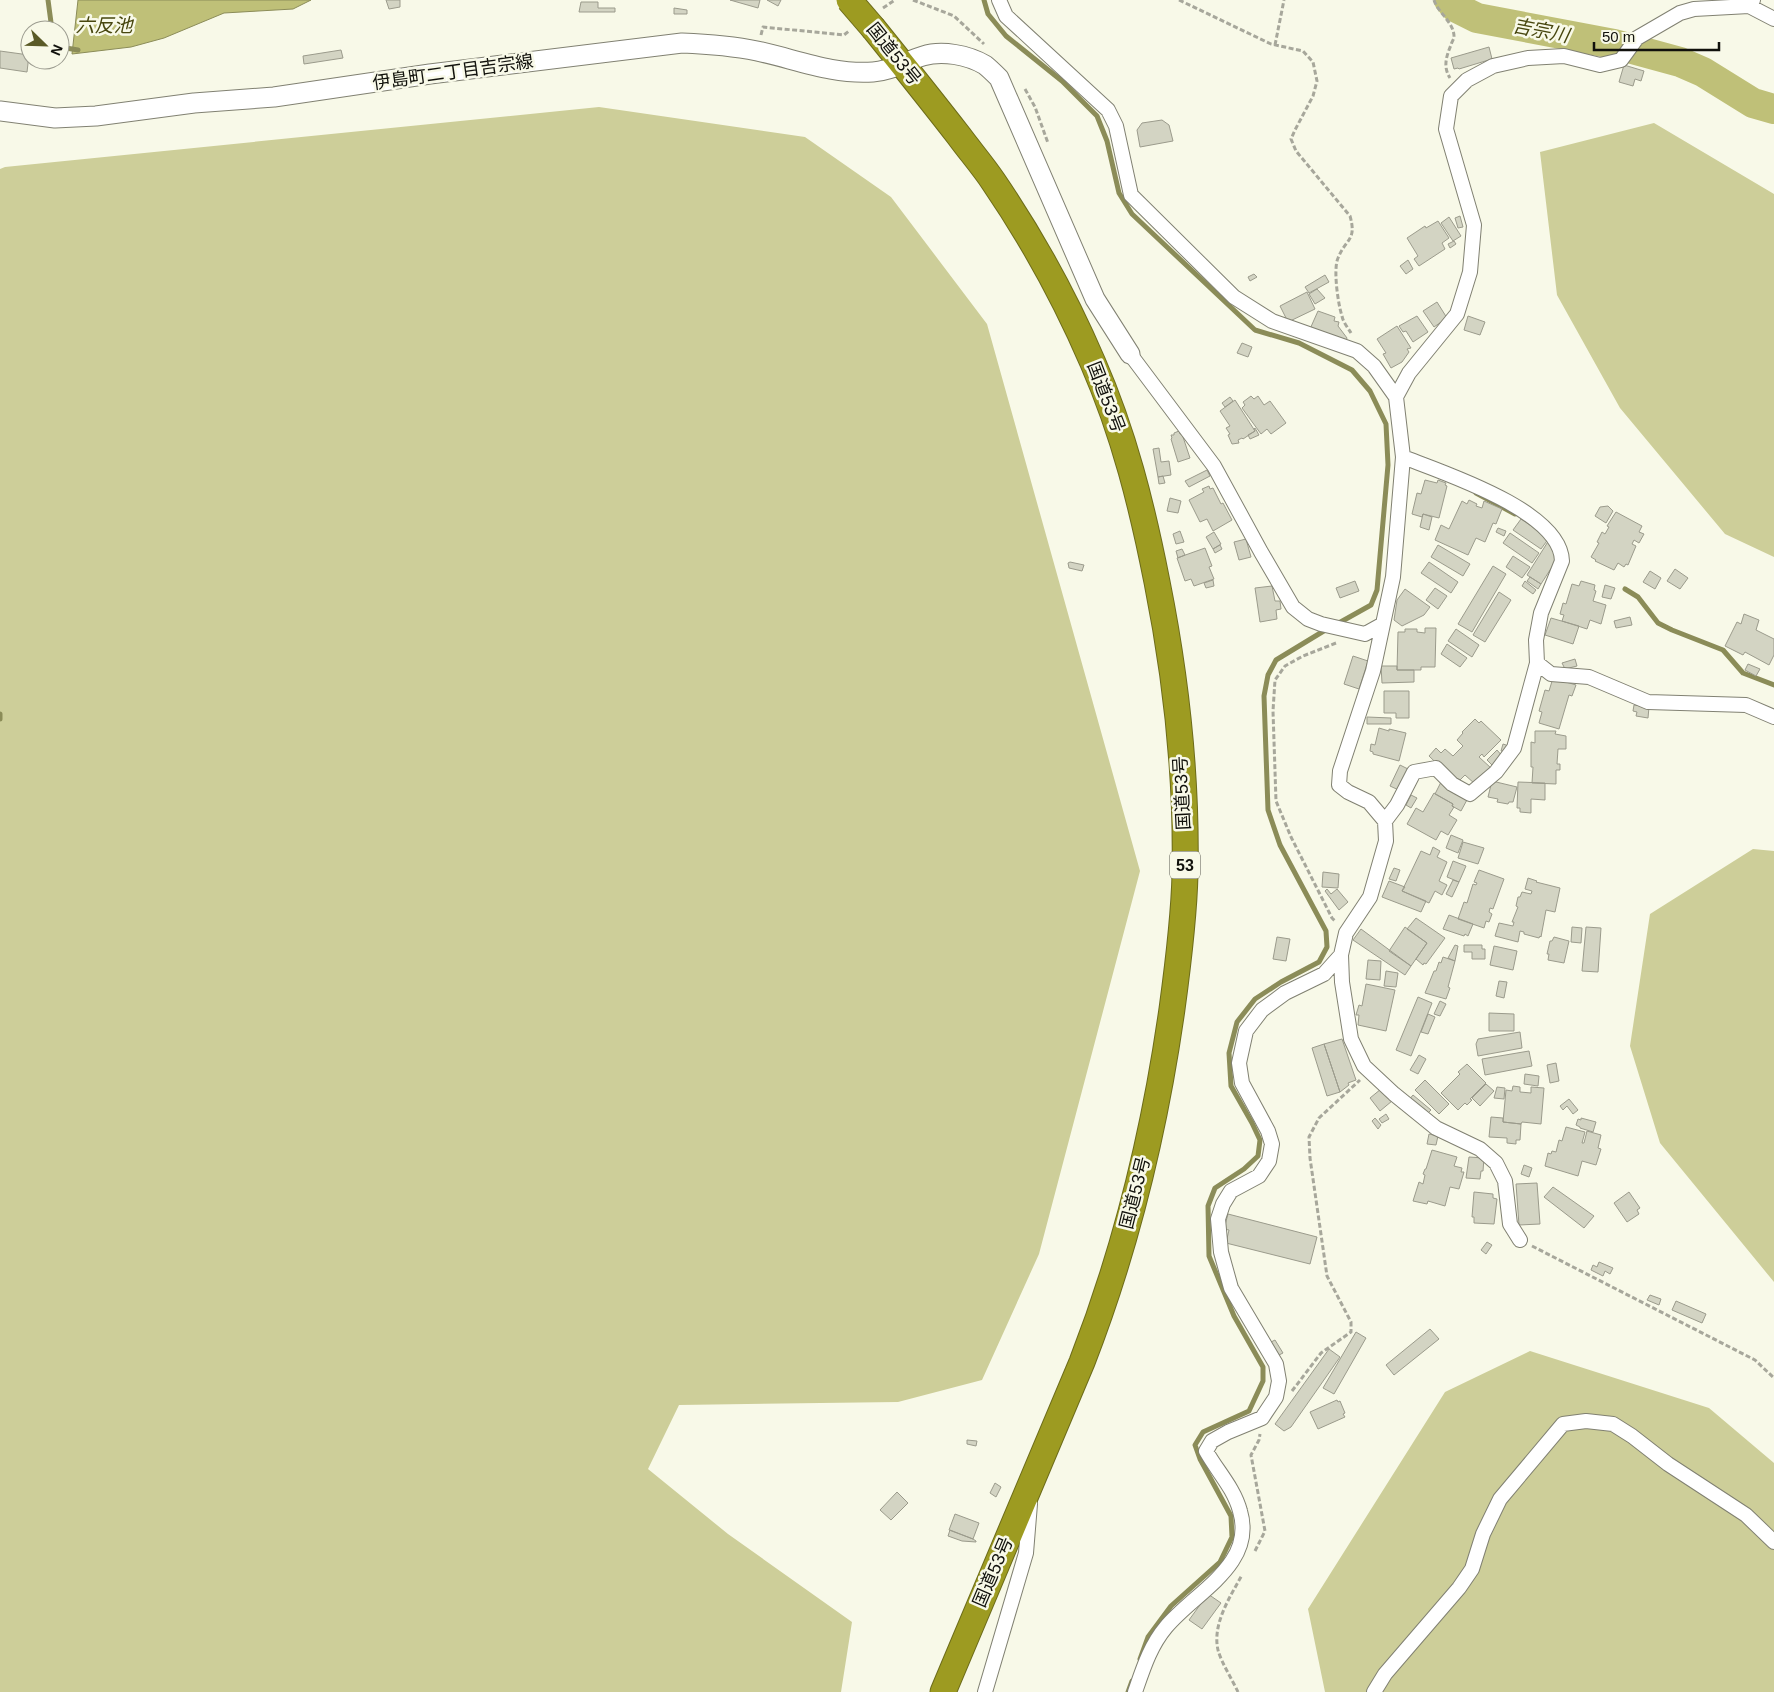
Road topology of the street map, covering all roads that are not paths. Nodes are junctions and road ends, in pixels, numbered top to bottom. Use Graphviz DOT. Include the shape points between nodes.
graph roads {
  1 [pos="849,0"];
  2 [pos="999,0"];
  3 [pos="1751,3"];
  4 [pos="1774,19"];
  5 [pos="903,65"];
  6 [pos="0,111"];
  7 [pos="1130,354"];
  8 [pos="1396,397"];
  9 [pos="1403,457"];
  10 [pos="1383,624"];
  11 [pos="1537,663"];
  12 [pos="1774,717"];
  13 [pos="1385,821"];
  14 [pos="1341,955"];
  15 [pos="1520,1240"];
  16 [pos="1032,1480"];
  17 [pos="1774,1542"];
  18 [pos="942,1692"];
  19 [pos="985,1692"];
  20 [pos="1135,1692"];
  21 [pos="1374,1692"];
  1 -- 5 [label="highway, 国道53号 / 53, bridge"];
  2 -- 8 [label="street" via="1006,16 1108,110 1116,126 1131,194 1234,297 1272,321 1357,351 1374,366"];
  3 -- 4 [label="street"];
  3 -- 8 [label="street" via="1680,13 1637,38 1621,60 1600,65 1564,56 1528,58 1494,66 1466,80 1451,96 1446,129 1474,225 1470,272 1457,314 1409,373"];
  5 -- 6 [label="street, 伊島町二丁目吉宗線" via="873,72 846,72 757,51 682,43 274,97 194,103 96,116 55,118"];
  5 -- 7 [label="street, 伊島町二丁目吉宗線" via="924,55 946,53 986,66 999,78 1095,298"];
  5 -- 16 [label="highway, 国道53号 / 53" via="992,179 1023,227 1093,362 1132,468 1150,542 1166,624 1180,749 1185,876 1176,982 1157,1098 1132,1206 1101,1313"];
  7 -- 10 [label="street" via="1214,466 1293,607 1308,619 1353,632 1366,634"];
  8 -- 9 [label="street"];
  9 -- 10 [label="street" via="1393,577"];
  9 -- 11 [label="street" via="1467,482 1520,508 1550,531 1559,544 1562,561 1541,613 1536,640"];
  10 -- 13 [label="street" via="1373,670 1340,771 1339,785 1370,802"];
  11 -- 12 [label="street" via="1551,674 1589,677 1648,702 1746,705"];
  11 -- 13 [label="street" via="1514,748 1496,772 1470,794 1452,784 1436,768 1414,772 1398,805"];
  13 -- 14 [label="street" via="1386,841 1370,896 1346,933"];
  14 -- 15 [label="street" via="1351,1039 1364,1066 1436,1128 1480,1149 1496,1164 1505,1181 1510,1224"];
  14 -- 20 [label="street" via="1324,974 1286,993 1262,1010 1246,1032 1239,1063 1242,1083 1272,1144 1269,1161 1259,1176 1231,1191 1222,1204 1218,1220 1221,1252 1231,1288 1276,1364 1279,1381 1275,1399 1262,1418 1220,1436 1206,1451 1235,1496 1243,1532 1227,1568 1167,1626 1149,1652"];
  16 -- 18 [label="highway, 国道53号 / 53"];
  16 -- 19 [label="street" via="1026,1553"];
  17 -- 21 [label="street" via="1746,1515 1613,1424 1586,1421 1563,1424 1500,1500 1483,1534 1472,1569 1459,1588 1391,1667"];
}
